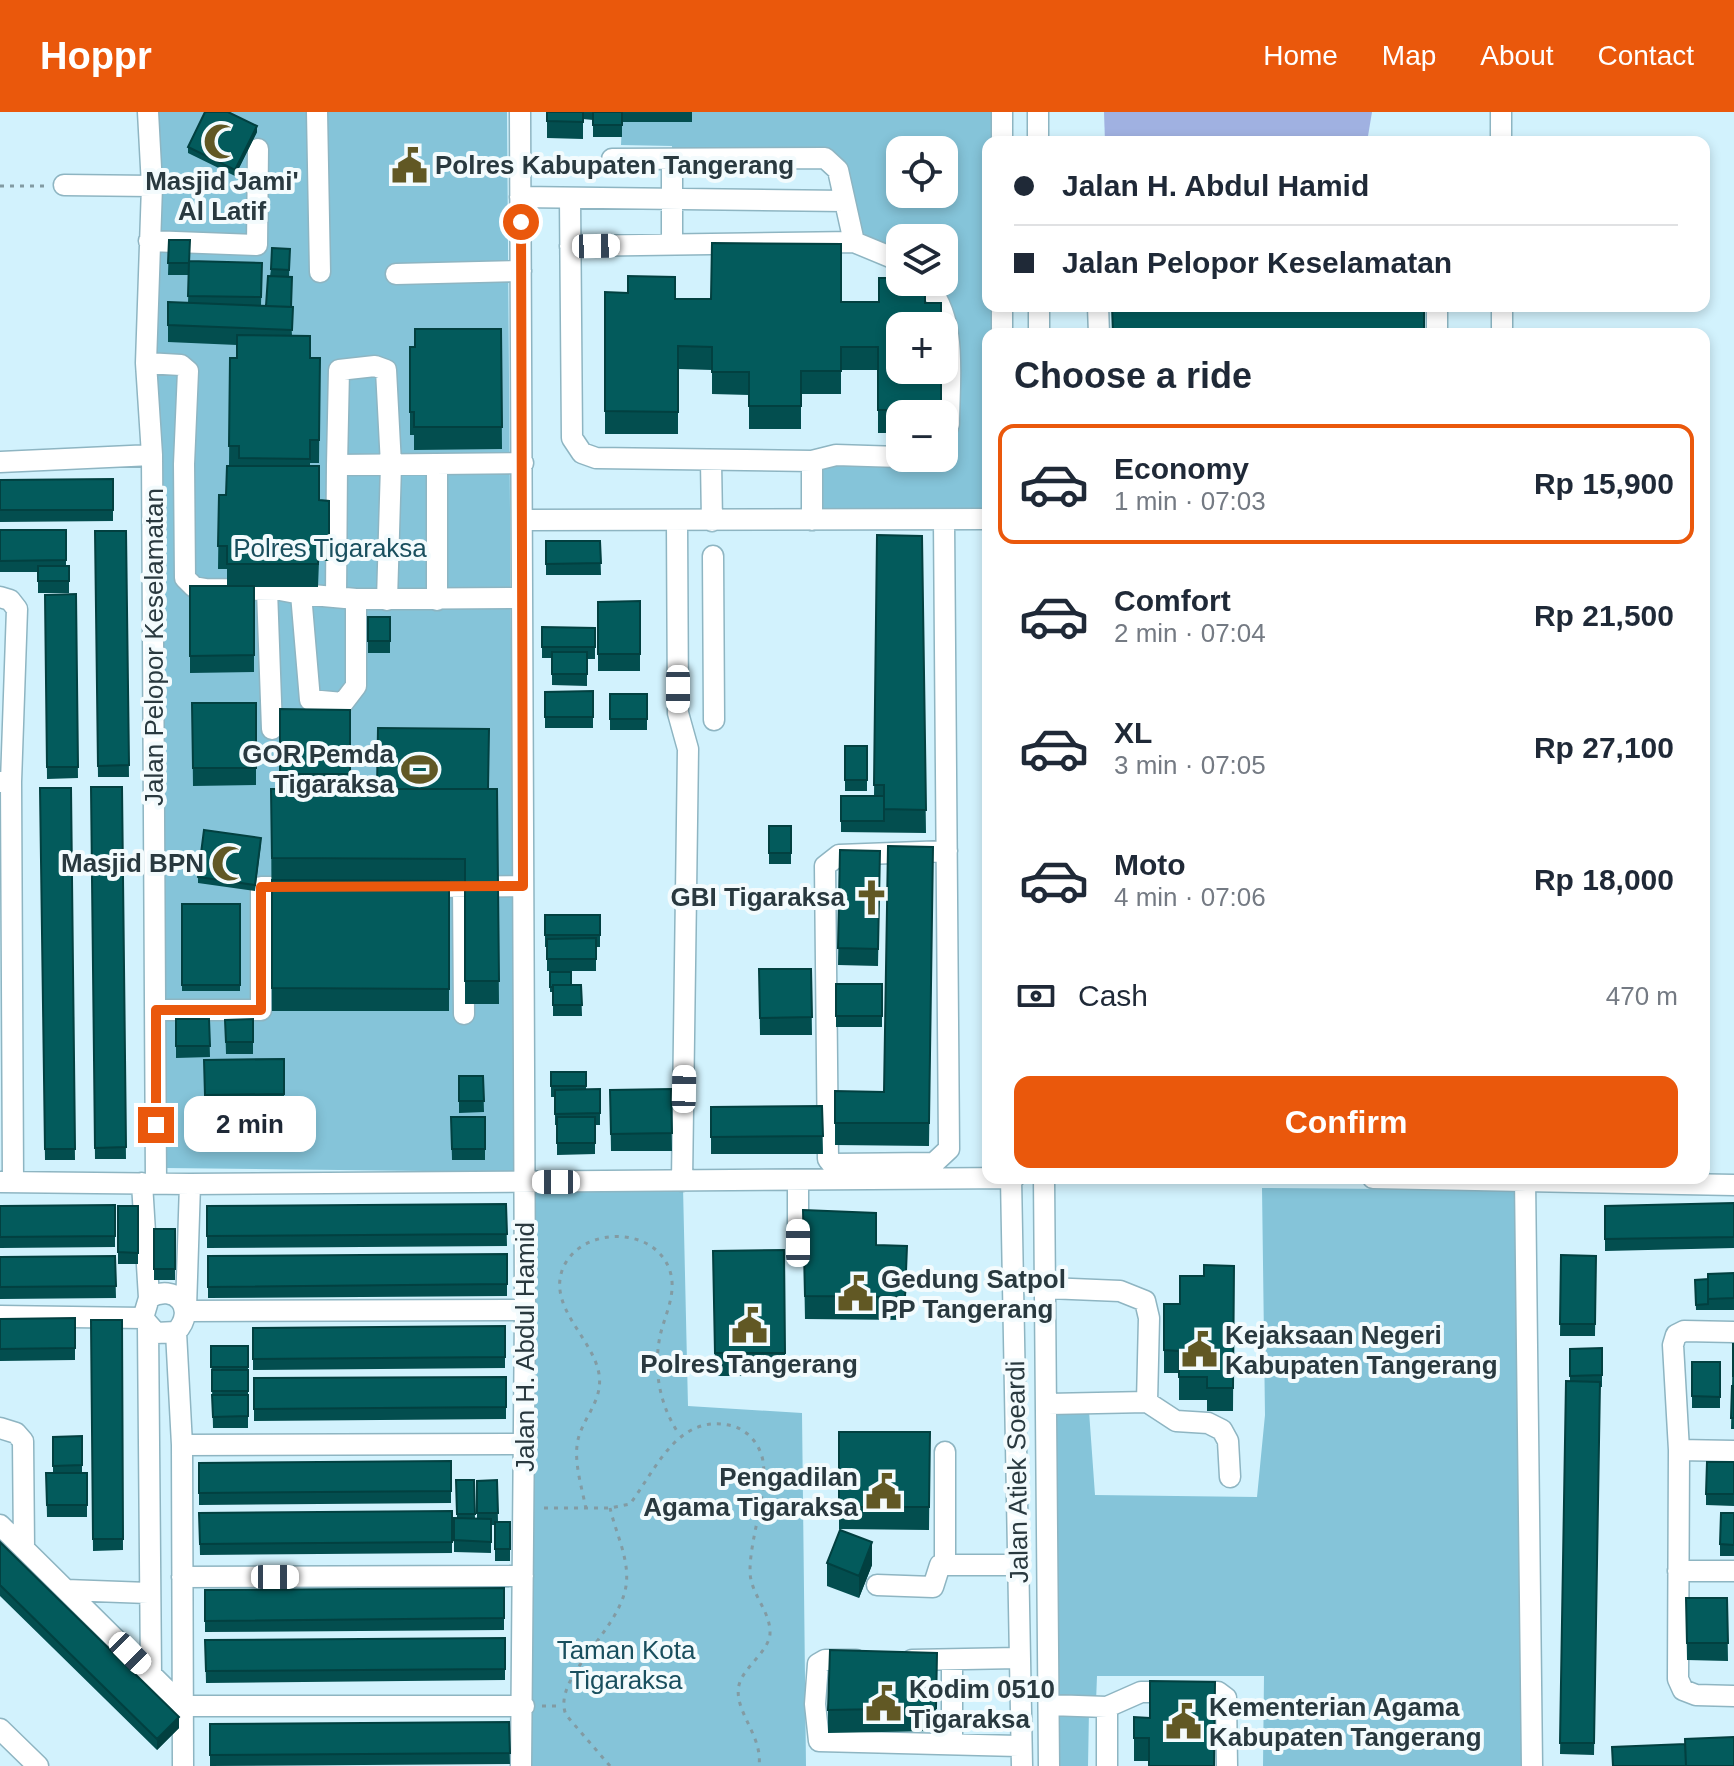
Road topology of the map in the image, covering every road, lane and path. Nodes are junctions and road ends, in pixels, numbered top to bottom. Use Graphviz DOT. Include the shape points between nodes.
graph roads {
  1 [pos="148,112"];
  2 [pos="317,112"];
  3 [pos="520,112"];
  4 [pos="1002,112"];
  5 [pos="1038,112"];
  6 [pos="1501,112"];
  7 [pos="1002,136"];
  8 [pos="1038,136"];
  9 [pos="1501,136"];
  10 [pos="258,149"];
  11 [pos="612,159"];
  12 [pos="672,159"];
  13 [pos="64,185"];
  14 [pos="0,186"];
  15 [pos="152,186"];
  16 [pos="520,197"];
  17 [pos="570,199"];
  18 [pos="672,200"];
  19 [pos="844,201"];
  20 [pos="149,241"];
  21 [pos="854,242"];
  22 [pos="672,245"];
  23 [pos="570,246"];
  24 [pos="886,255"];
  25 [pos="521,271"];
  26 [pos="320,272"];
  27 [pos="396,274"];
  28 [pos="934,296"];
  29 [pos="146,363"];
  30 [pos="949,400"];
  31 [pos="152,455"];
  32 [pos="886,457"];
  33 [pos="711,461"];
  34 [pos="812,461"];
  35 [pos="0,462"];
  36 [pos="523,463"];
  37 [pos="437,464"];
  38 [pos="337,465"];
  39 [pos="391,465"];
  40 [pos="982,519"];
  41 [pos="523,520"];
  42 [pos="812,520"];
  43 [pos="712,521"];
  44 [pos="944,521"];
  45 [pos="677,522"];
  46 [pos="713,556"];
  47 [pos="267,590"];
  48 [pos="301,594"];
  49 [pos="0,597"];
  50 [pos="346,598"];
  51 [pos="522,598"];
  52 [pos="387,600"];
  53 [pos="437,600"];
  54 [pos="713,641"];
  55 [pos="678,642"];
  56 [pos="714,720"];
  57 [pos="272,729"];
  58 [pos="5,782"];
  59 [pos="947,851"];
  60 [pos="523,886"];
  61 [pos="320,887"];
  62 [pos="399,887"];
  63 [pos="463,887"];
  64 [pos="6,1007"];
  65 [pos="156,1010"];
  66 [pos="464,1014"];
  67 [pos="982,1178"];
  68 [pos="682,1181"];
  69 [pos="798,1181"];
  70 [pos="7,1182"];
  71 [pos="149,1183"];
  72 [pos="525,1183"];
  73 [pos="190,1184"];
  74 [pos="1012,1184"];
  75 [pos="1044,1184"];
  76 [pos="1525,1184"];
  77 [pos="1699,1184"];
  78 [pos="1734,1185"];
  79 [pos="798,1243"];
  80 [pos="1048,1288"];
  81 [pos="186,1310"];
  82 [pos="525,1310"];
  83 [pos="147,1314"];
  84 [pos="0,1316"];
  85 [pos="176,1332"];
  86 [pos="1734,1332"];
  87 [pos="1147,1402"];
  88 [pos="1048,1404"];
  89 [pos="0,1428"];
  90 [pos="680,1435"];
  91 [pos="525,1444"];
  92 [pos="182,1445"];
  93 [pos="1679,1450"];
  94 [pos="1734,1451"];
  95 [pos="945,1452"];
  96 [pos="1230,1477"];
  97 [pos="524,1508"];
  98 [pos="610,1508"];
  99 [pos="586,1509"];
  100 [pos="0,1525"];
  101 [pos="24,1548"];
  102 [pos="945,1565"];
  103 [pos="1018,1565"];
  104 [pos="1678,1571"];
  105 [pos="1734,1571"];
  106 [pos="523,1576"];
  107 [pos="182,1577"];
  108 [pos="877,1585"];
  109 [pos="66,1590"];
  110 [pos="148,1593"];
  111 [pos="1020,1658"];
  112 [pos="952,1660"];
  113 [pos="151,1674"];
  114 [pos="1734,1696"];
  115 [pos="1049,1705"];
  116 [pos="183,1706"];
  117 [pos="524,1706"];
  118 [pos="1107,1707"];
  119 [pos="0,1729"];
  120 [pos="952,1744"];
  121 [pos="1022,1756"];
  122 [pos="38,1766"];
  123 [pos="183,1766"];
  124 [pos="521,1766"];
  125 [pos="610,1766"];
  126 [pos="759,1766"];
  127 [pos="1049,1766"];
  128 [pos="1107,1766"];
  129 [pos="1227,1766"];
  130 [pos="1532,1766"];
  1 -- 15 [label="street, Jalan Pelopor Keselamatan"];
  2 -- 26 [label="street"];
  3 -- 16 [label="street, Jalan H. Abdul Hamid"];
  4 -- 7 [label="street"];
  5 -- 8 [label="street"];
  6 -- 9 [label="street"];
  10 -- 20 [label="street" via="257,245"];
  11 -- 12 [label="street"];
  12 -- 18 [label="street"];
  12 -- 19 [label="street" via="825,158 838,170"];
  13 -- 14 [label="path"];
  13 -- 15 [label="street"];
  15 -- 20 [label="street, Jalan Pelopor Keselamatan"];
  16 -- 17 [label="street"];
  16 -- 25 [label="street, Jalan H. Abdul Hamid"];
  17 -- 18 [label="street"];
  17 -- 23 [label="street"];
  18 -- 19 [label="street"];
  18 -- 22 [label="street"];
  19 -- 21 [label="street"];
  20 -- 29 [label="street, Jalan Pelopor Keselamatan"];
  21 -- 22 [label="street"];
  21 -- 24 [label="street"];
  22 -- 23 [label="street"];
  23 -- 33 [label="street" via="572,438 582,453 596,458"];
  25 -- 27 [label="street"];
  25 -- 36 [label="street, Jalan H. Abdul Hamid"];
  28 -- 30 [label="street" via="949,333"];
  29 -- 31 [label="street, Jalan Pelopor Keselamatan"];
  29 -- 47 [label="street" via="181,365 188,371 185,578 194,587"];
  31 -- 35 [label="street"];
  31 -- 65 [label="street, Jalan Pelopor Keselamatan"];
  32 -- 34 [label="street" via="836,455"];
  33 -- 34 [label="street"];
  33 -- 43 [label="street"];
  34 -- 42 [label="street"];
  36 -- 37 [label="street"];
  36 -- 41 [label="street, Jalan H. Abdul Hamid"];
  37 -- 39 [label="street"];
  37 -- 53 [label="street"];
  38 -- 39 [label="street"];
  38 -- 39 [label="street" via="339,370 375,366 388,374"];
  38 -- 50 [label="street"];
  39 -- 52 [label="street"];
  40 -- 44 [label="street"];
  41 -- 45 [label="street"];
  41 -- 51 [label="street, Jalan H. Abdul Hamid"];
  42 -- 43 [label="street"];
  42 -- 44 [label="street"];
  43 -- 45 [label="street"];
  44 -- 59 [label="street"];
  45 -- 55 [label="street"];
  46 -- 54 [label="street"];
  47 -- 48 [label="street"];
  47 -- 57 [label="street"];
  48 -- 50 [label="street"];
  48 -- 50 [label="street" via="307,693 316,703 343,703 356,686"];
  49 -- 58 [label="street" via="17,609"];
  50 -- 52 [label="street"];
  51 -- 53 [label="street"];
  51 -- 60 [label="street, Jalan H. Abdul Hamid"];
  52 -- 53 [label="street"];
  54 -- 55 [label="street"];
  54 -- 56 [label="street"];
  55 -- 68 [label="street" via="678,713 688,749"];
  58 -- 64 [label="street"];
  59 -- 59 [label="street" via="949,1149 934,1163 832,1164 825,866 839,855"];
  60 -- 63 [label="street"];
  60 -- 72 [label="street, Jalan H. Abdul Hamid"];
  61 -- 65 [label="street" via="261,887 261,1010"];
  62 -- 63 [label="street"];
  63 -- 66 [label="street"];
  64 -- 70 [label="street"];
  65 -- 71 [label="street, Jalan Pelopor Keselamatan"];
  67 -- 69 [label="street"];
  68 -- 69 [label="street"];
  68 -- 72 [label="street"];
  69 -- 79 [label="street"];
  70 -- 71 [label="street"];
  71 -- 73 [label="street"];
  71 -- 83 [label="street, Jalan Pelopor Keselamatan"];
  72 -- 73 [label="street"];
  72 -- 82 [label="street, Jalan H. Abdul Hamid"];
  73 -- 81 [label="street"];
  74 -- 103 [label="street, Jalan Atiek Soeardi"];
  75 -- 80 [label="street, Jalan Atiek Soeardi"];
  76 -- 130 [label="street"];
  77 -- 78 [label="street"];
  80 -- 87 [label="street" via="1120,1291 1145,1301"];
  80 -- 88 [label="street, Jalan Atiek Soeardi"];
  81 -- 82 [label="street"];
  81 -- 83 [label="street" via="180,1298 158,1292"];
  81 -- 85 [label="street"];
  82 -- 91 [label="street, Jalan H. Abdul Hamid"];
  83 -- 84 [label="street"];
  83 -- 85 [label="street" via="156,1333"];
  83 -- 110 [label="street, Jalan Pelopor Keselamatan"];
  85 -- 92 [label="street"];
  86 -- 93 [label="street" via="1676,1335"];
  87 -- 88 [label="street"];
  87 -- 96 [label="street" via="1176,1421 1208,1423 1222,1430 1228,1441"];
  88 -- 115 [label="street, Jalan Atiek Soeardi"];
  89 -- 101 [label="street" via="23,1441"];
  90 -- 98 [label="path" via="630,1504"];
  90 -- 99 [label="path" via="665,1414 659,1386 670,1271 660,1253 636,1240 615,1235 595,1239 573,1251 562,1271 560,1291 599,1375 599,1395 577,1451"];
  90 -- 126 [label="path" via="696,1426 729,1425 752,1437 763,1460 750,1579 770,1637 739,1684 738,1696 761,1749"];
  91 -- 92 [label="street"];
  91 -- 97 [label="street, Jalan H. Abdul Hamid"];
  92 -- 107 [label="street"];
  93 -- 94 [label="street"];
  93 -- 104 [label="street"];
  95 -- 102 [label="street"];
  97 -- 99 [label="path"];
  97 -- 106 [label="street, Jalan H. Abdul Hamid"];
  98 -- 99 [label="path"];
  98 -- 125 [label="path" via="626,1563 626,1586 613,1620 566,1682 562,1706"];
  100 -- 101 [label="street"];
  101 -- 109 [label="street"];
  102 -- 103 [label="street"];
  102 -- 108 [label="street" via="938,1566 933,1587"];
  103 -- 111 [label="street, Jalan Atiek Soeardi"];
  104 -- 105 [label="street"];
  104 -- 114 [label="street" via="1678,1679 1683,1690 1696,1695"];
  106 -- 107 [label="street"];
  106 -- 117 [label="street, Jalan H. Abdul Hamid"];
  107 -- 116 [label="street"];
  109 -- 110 [label="street"];
  109 -- 113 [label="street"];
  110 -- 113 [label="street, Jalan Pelopor Keselamatan"];
  111 -- 112 [label="street"];
  111 -- 121 [label="street, Jalan Atiek Soeardi"];
  112 -- 120 [label="street"];
  112 -- 120 [label="street" via="825,1660 818,1664 815,1704 819,1741"];
  113 -- 116 [label="street"];
  115 -- 118 [label="street"];
  115 -- 127 [label="street, Jalan Atiek Soeardi"];
  116 -- 117 [label="street"];
  116 -- 123 [label="street"];
  117 -- 124 [label="street, Jalan H. Abdul Hamid"];
  118 -- 128 [label="street"];
  118 -- 129 [label="street" via="1141,1692 1224,1694"];
  119 -- 122 [label="street"];
  120 -- 121 [label="street"];
}
